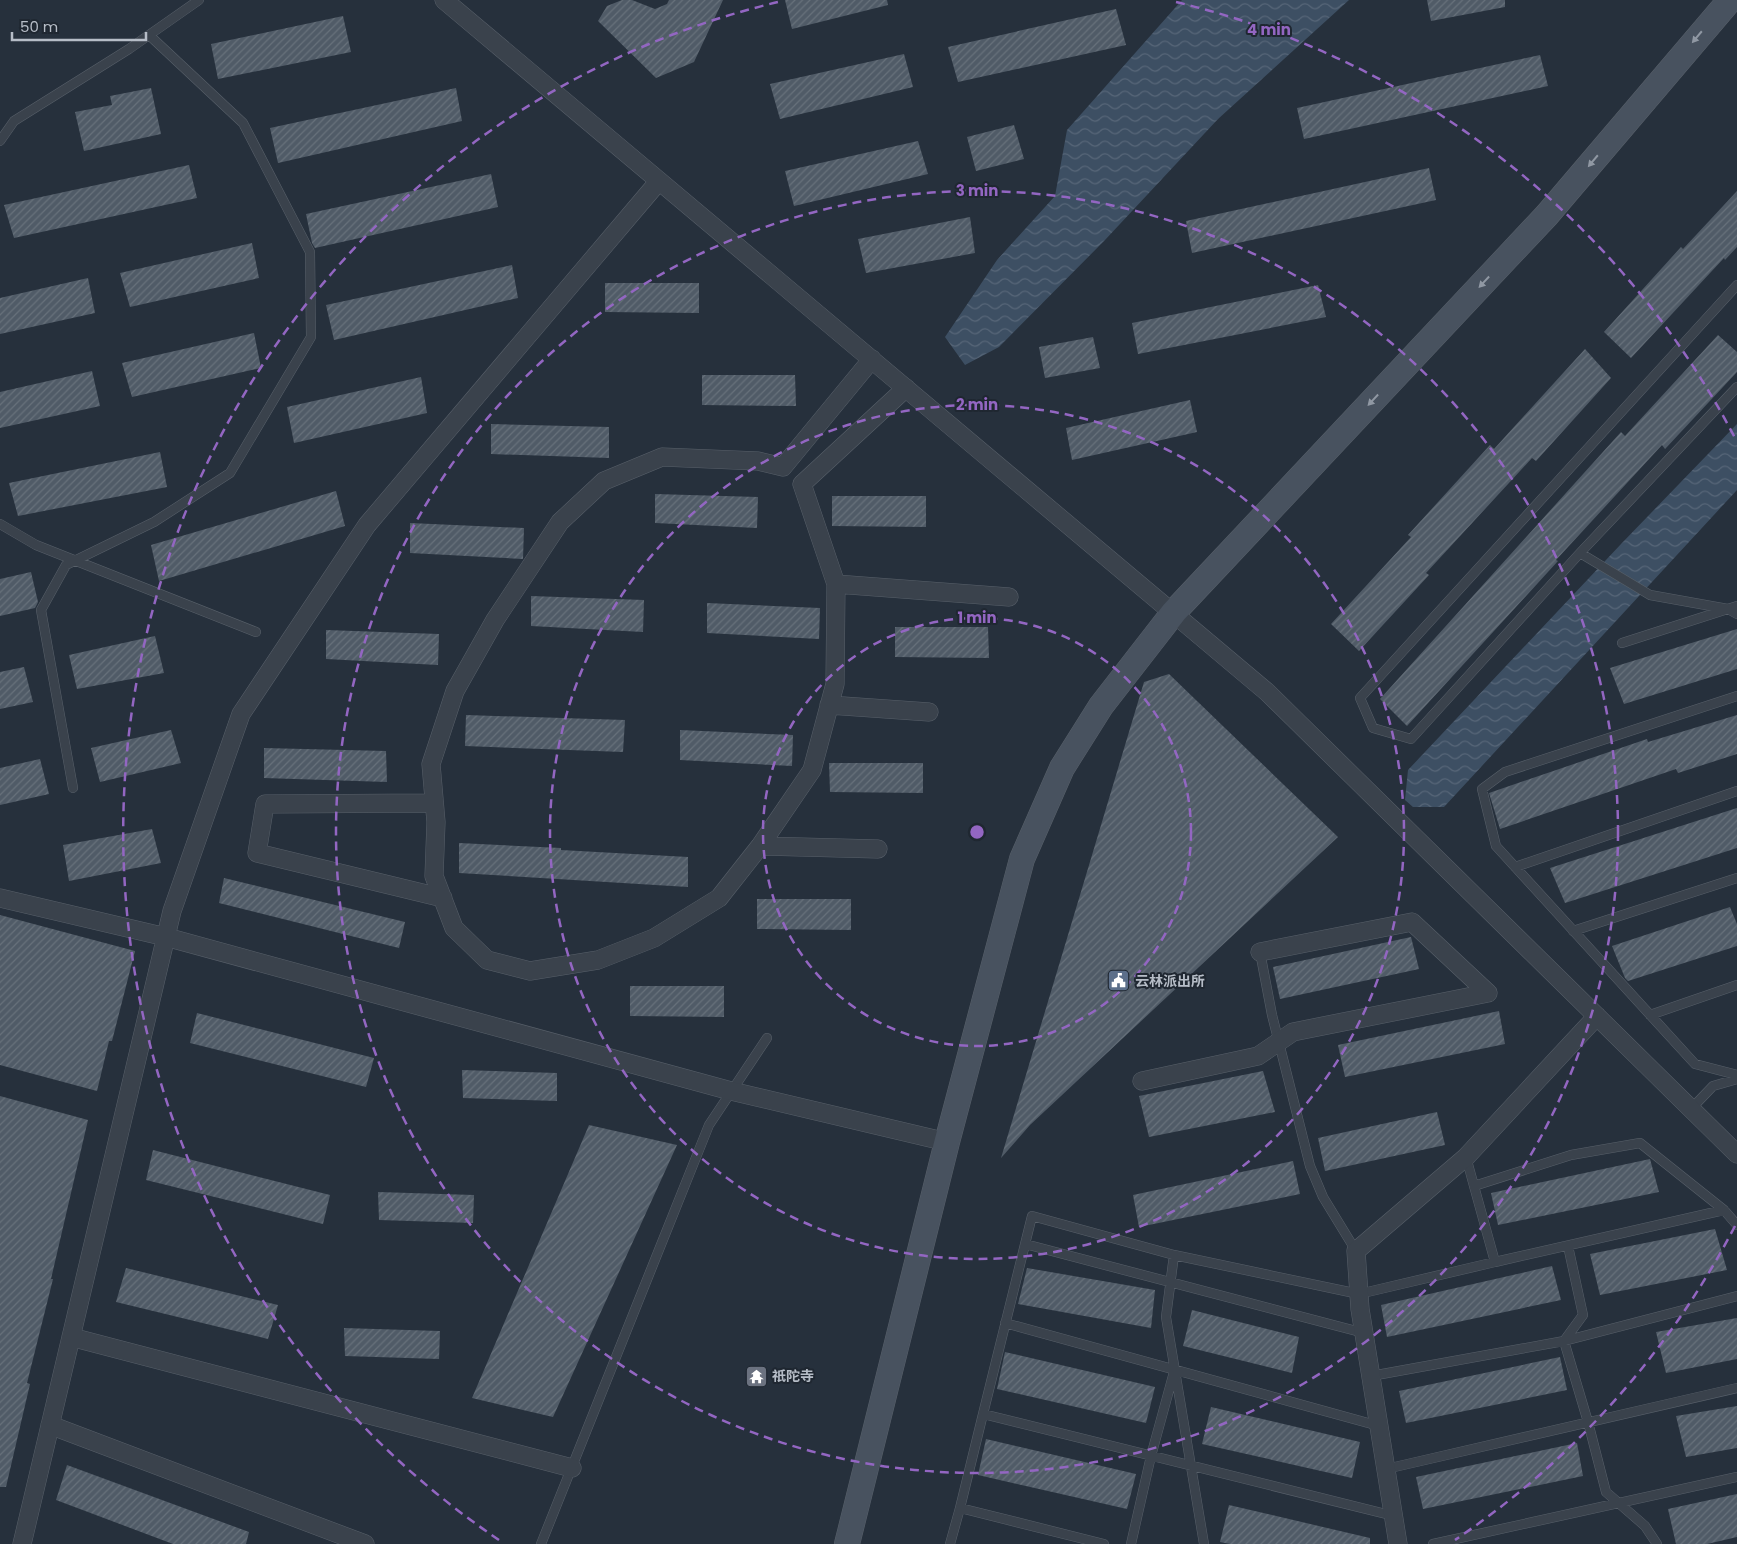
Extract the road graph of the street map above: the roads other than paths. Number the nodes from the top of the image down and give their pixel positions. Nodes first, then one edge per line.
1 (199, 0) edge
2 (444, 0) edge
3 (1730, 0) edge
4 (149, 35) junction
5 (0, 140) edge
6 (659, 181) junction
7 (1737, 285) edge
8 (872, 359) junction
9 (1737, 387) edge
10 (906, 388) junction
11 (0, 524) edge
12 (1580, 553) junction
13 (75, 561) junction
14 (836, 584) junction
15 (1010, 597) dead end
16 (1737, 606) edge
17 (1728, 609) junction
18 (1174, 612) junction
19 (1737, 614) edge
20 (256, 632) dead end
21 (1622, 643) dead end
22 (1737, 696) edge
23 (830, 706) junction
24 (929, 712) dead end
25 (73, 788) dead end
26 (1737, 791) edge
27 (434, 803) junction
28 (760, 846) junction
29 (878, 849) dead end
30 (1515, 867) junction
31 (1737, 878) edge
32 (0, 898) edge
33 (442, 898) junction
34 (1573, 931) junction
35 (166, 937) junction
36 (1260, 952) joint
37 (1737, 985) edge
38 (1650, 1015) junction
39 (1597, 1016) junction
40 (767, 1038) dead end
41 (1279, 1041) junction
42 (1737, 1077) edge
43 (1142, 1081) dead end
44 (731, 1092) junction
45 (1691, 1109) junction
46 (947, 1142) junction
47 (1737, 1154) edge
48 (1466, 1157) junction
49 (1474, 1186) junction
50 (1724, 1210) junction
51 (1737, 1224) edge
52 (1025, 1244) junction
53 (1568, 1246) junction
54 (1356, 1251) junction
55 (1174, 1255) junction
56 (1495, 1262) junction
57 (1170, 1282) junction
58 (1359, 1294) junction
59 (1737, 1296) edge
60 (1005, 1323) junction
61 (1364, 1333) junction
62 (71, 1337) junction
63 (1564, 1341) junction
64 (1174, 1369) junction
65 (1371, 1376) junction
66 (1737, 1388) edge
67 (983, 1414) junction
68 (1588, 1422) junction
69 (50, 1425) junction
70 (1379, 1426) junction
71 (1151, 1456) junction
72 (1191, 1466) junction
73 (572, 1468) junction
74 (1386, 1469) junction
75 (1737, 1477) edge
76 (1619, 1503) junction
77 (960, 1508) junction
78 (1394, 1516) junction
79 (22, 1544) edge
80 (365, 1544) edge
81 (541, 1544) edge
82 (846, 1544) edge
83 (950, 1544) edge
84 (1104, 1544) edge
85 (1131, 1544) edge
86 (1204, 1544) edge
87 (1398, 1544) edge
88 (1433, 1544) edge
89 (1657, 1544) edge

1 - 4 lane
2 - 6 street
3 -> 18 street
4 - 5 lane
4 - 13 lane
6 - 8 street
6 - 35 street
7 - 12 lane
8 - 10 street
8 - 27 street
9 - 12 lane
10 - 14 street
10 - 18 street
11 - 13 lane
12 - 17 lane
13 - 20 lane
13 - 25 lane
14 - 15 street
14 - 23 street
16 - 17 lane
17 - 19 lane
17 - 21 lane
18 - 39 street
18 - 46 street
22 - 30 lane
23 - 24 street
23 - 28 street
26 - 30 lane
27 - 33 street
27 - 33 street
28 - 29 street
28 - 33 street
30 - 34 lane
31 - 34 lane
32 - 35 street
34 - 38 lane
35 - 44 street
35 - 62 street
36 - 41 lane
36 - 41 street
37 - 38 lane
38 - 42 lane
39 - 45 street
39 - 48 street
40 - 44 lane
41 - 43 street
41 - 54 lane
42 - 45 lane
44 - 46 street
44 - 73 lane
45 - 47 street
46 - 82 street
48 - 49 lane
48 - 54 street
49 - 50 lane
49 - 56 lane
50 - 51 lane
50 - 53 lane
52 - 55 lane
52 - 57 lane
52 - 60 lane
53 - 56 lane
53 - 63 lane
54 - 58 street
55 - 57 lane
55 - 58 lane
56 - 58 lane
57 - 61 lane
57 - 64 lane
58 - 61 street
59 - 63 lane
60 - 64 lane
60 - 67 lane
61 - 65 street
62 - 69 street
62 - 73 street
63 - 65 lane
63 - 68 lane
64 - 70 lane
64 - 71 lane
64 - 72 lane
65 - 70 street
66 - 68 lane
67 - 71 lane
67 - 77 lane
68 - 74 lane
68 - 76 lane
69 - 79 street
69 - 80 street
70 - 74 street
71 - 72 lane
71 - 85 lane
72 - 78 lane
72 - 86 lane
73 - 81 lane
74 - 78 street
75 - 76 lane
76 - 88 lane
76 - 89 lane
77 - 83 lane
77 - 84 lane
78 - 87 street

